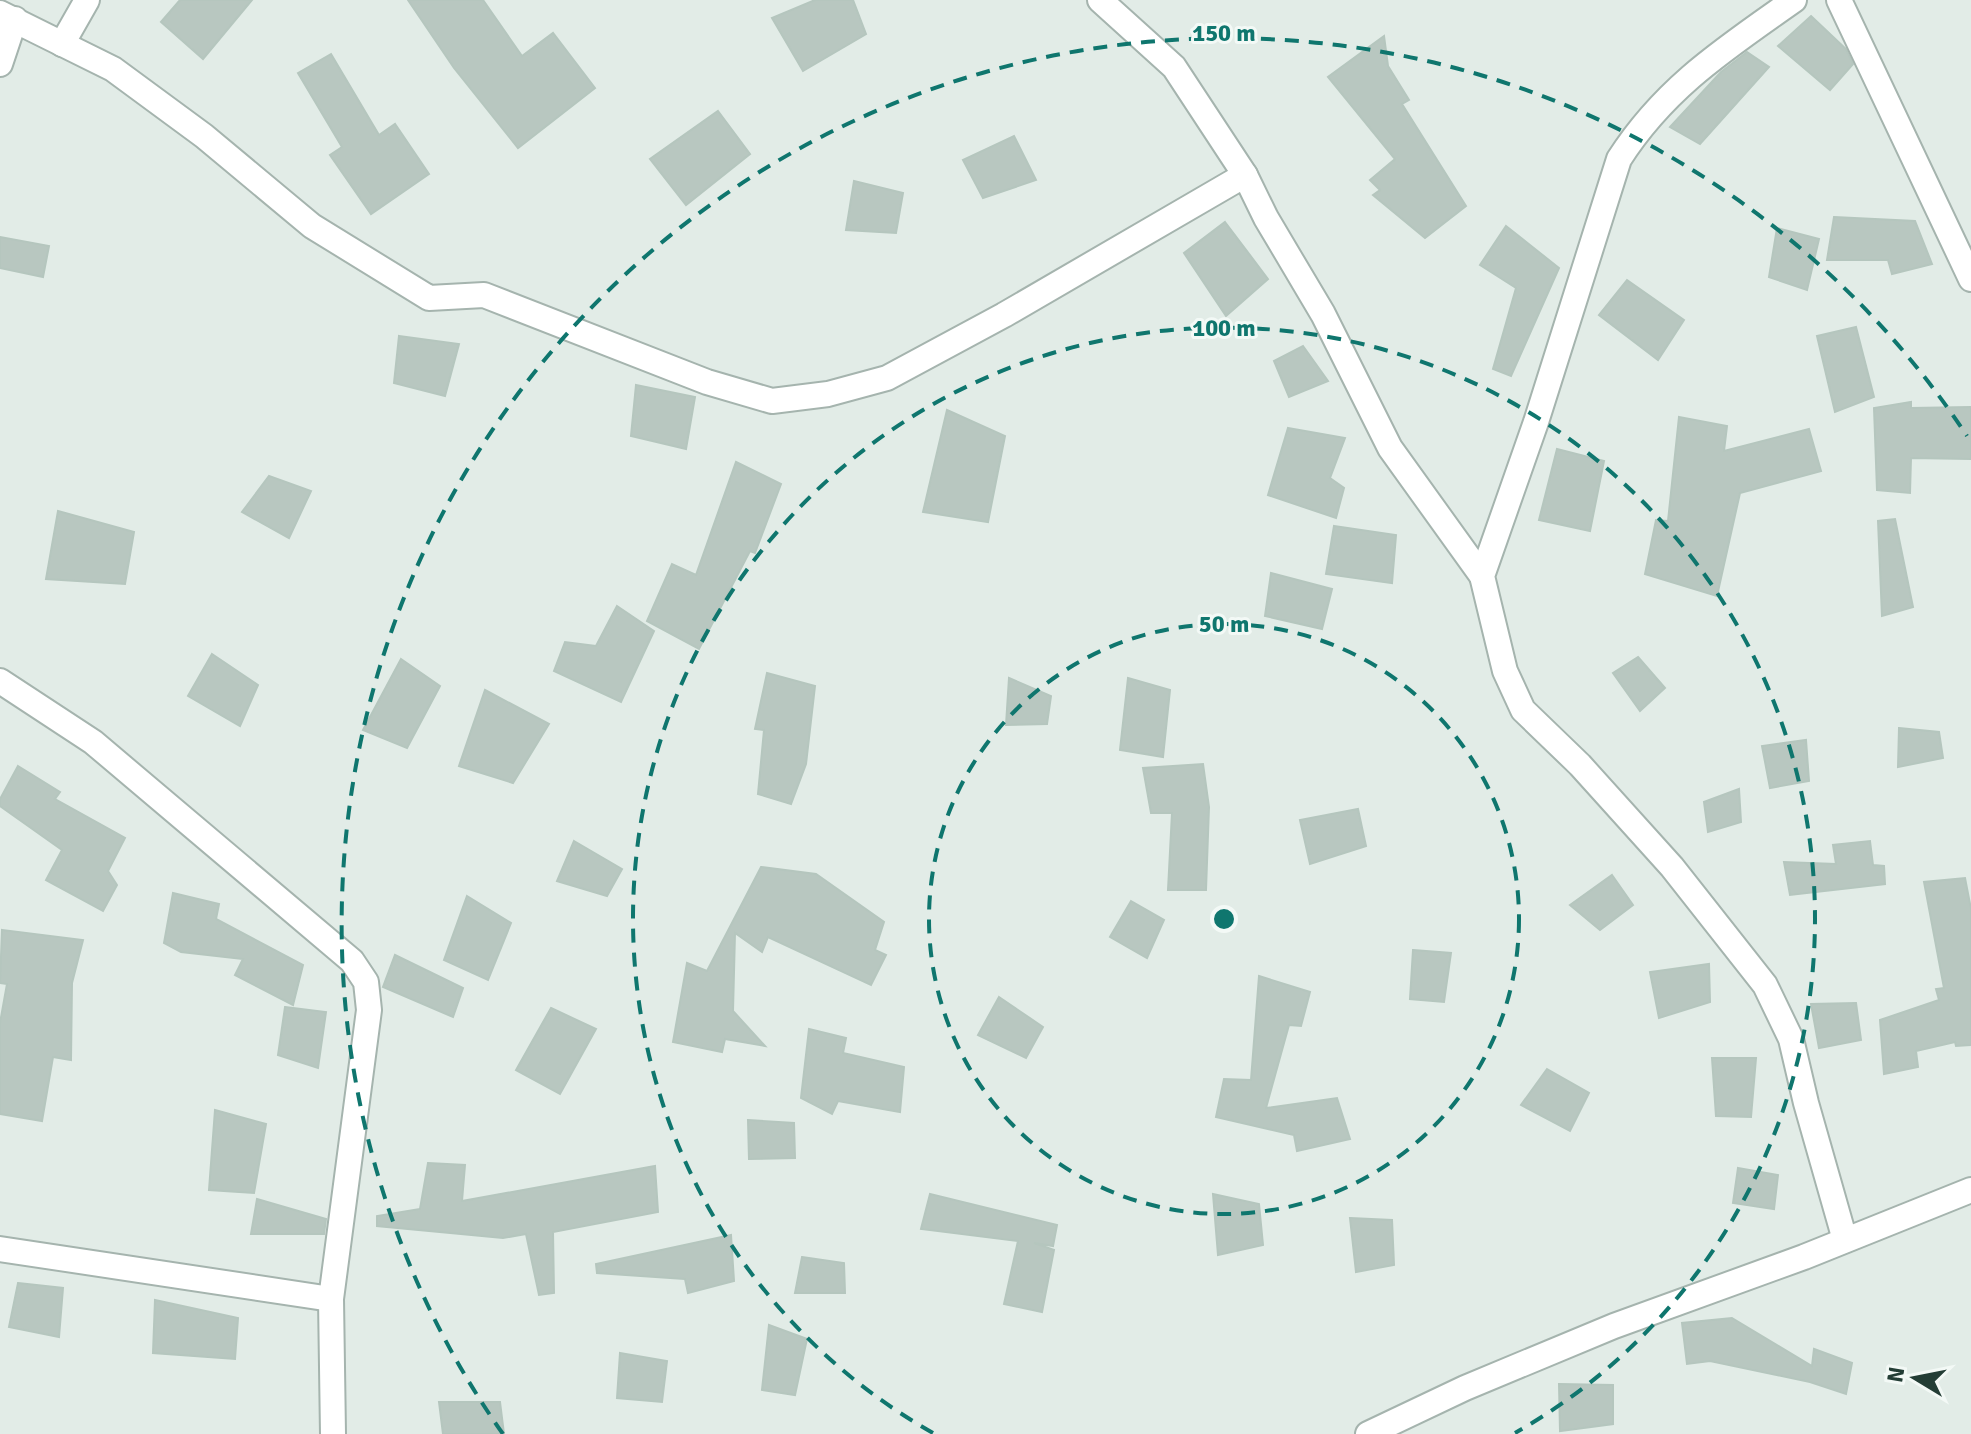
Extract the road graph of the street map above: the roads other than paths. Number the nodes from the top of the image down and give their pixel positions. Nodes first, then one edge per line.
1 (87, 0) edge
2 (1100, 0) edge
3 (1794, 0) edge
4 (1839, 0) edge
5 (8, 16) edge
6 (62, 44) junction
7 (0, 64) edge
8 (1245, 175) junction
9 (1971, 279) edge
10 (1482, 576) junction
11 (0, 681) edge
12 (1971, 1190) edge
13 (1845, 1240) junction
14 (0, 1249) edge
15 (331, 1299) junction
16 (333, 1434) edge
17 (1368, 1434) edge

1 - 6 street
2 - 8 street
3 - 10 street
4 - 9 street
5 - 6 street
5 - 7 street
6 - 8 street
8 - 10 street
10 - 13 street
11 - 15 street
12 - 13 street
13 - 17 street
14 - 15 street
15 - 16 street

